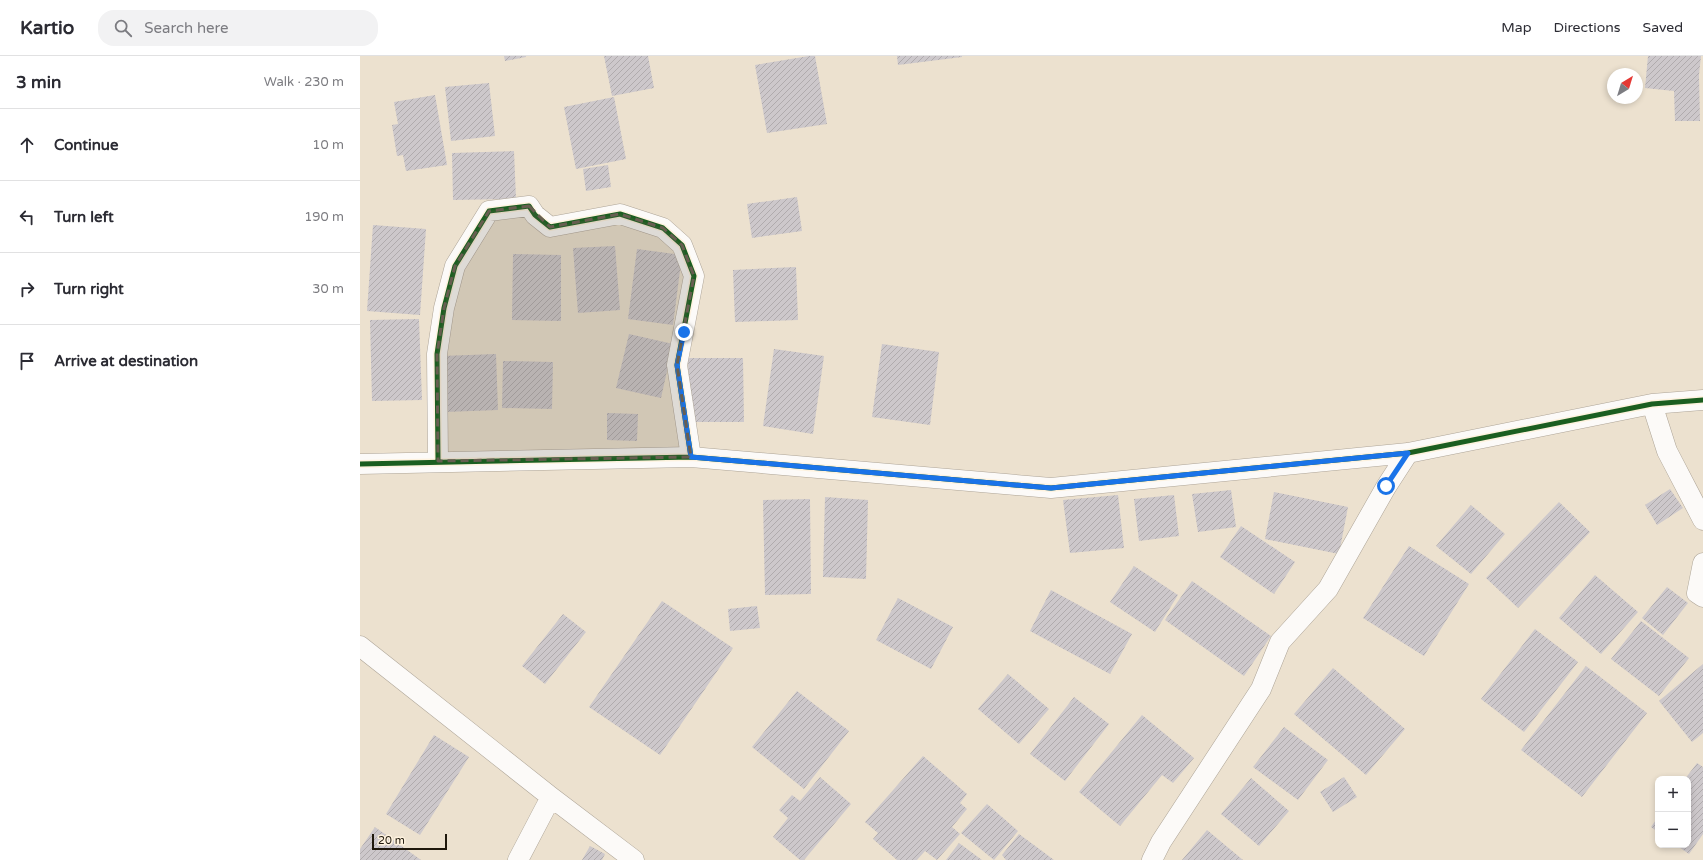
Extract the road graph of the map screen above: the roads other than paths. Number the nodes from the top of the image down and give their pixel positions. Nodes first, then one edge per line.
1 (1703, 400) edge
2 (1652, 404) junction
3 (1408, 453) junction
4 (691, 457) junction
5 (438, 461) junction
6 (360, 464) edge
7 (1703, 520) edge
8 (1703, 563) edge
9 (1703, 597) edge
10 (360, 646) edge
11 (551, 797) junction
12 (518, 860) edge
13 (634, 860) edge
14 (1152, 860) edge

1 - 2 street
2 - 3 street
2 - 7 street
3 - 4 street
3 - 14 street
4 - 5 street
4 - 5 street
5 - 6 street
8 - 9 street
10 - 11 street
11 - 12 street
11 - 13 street

